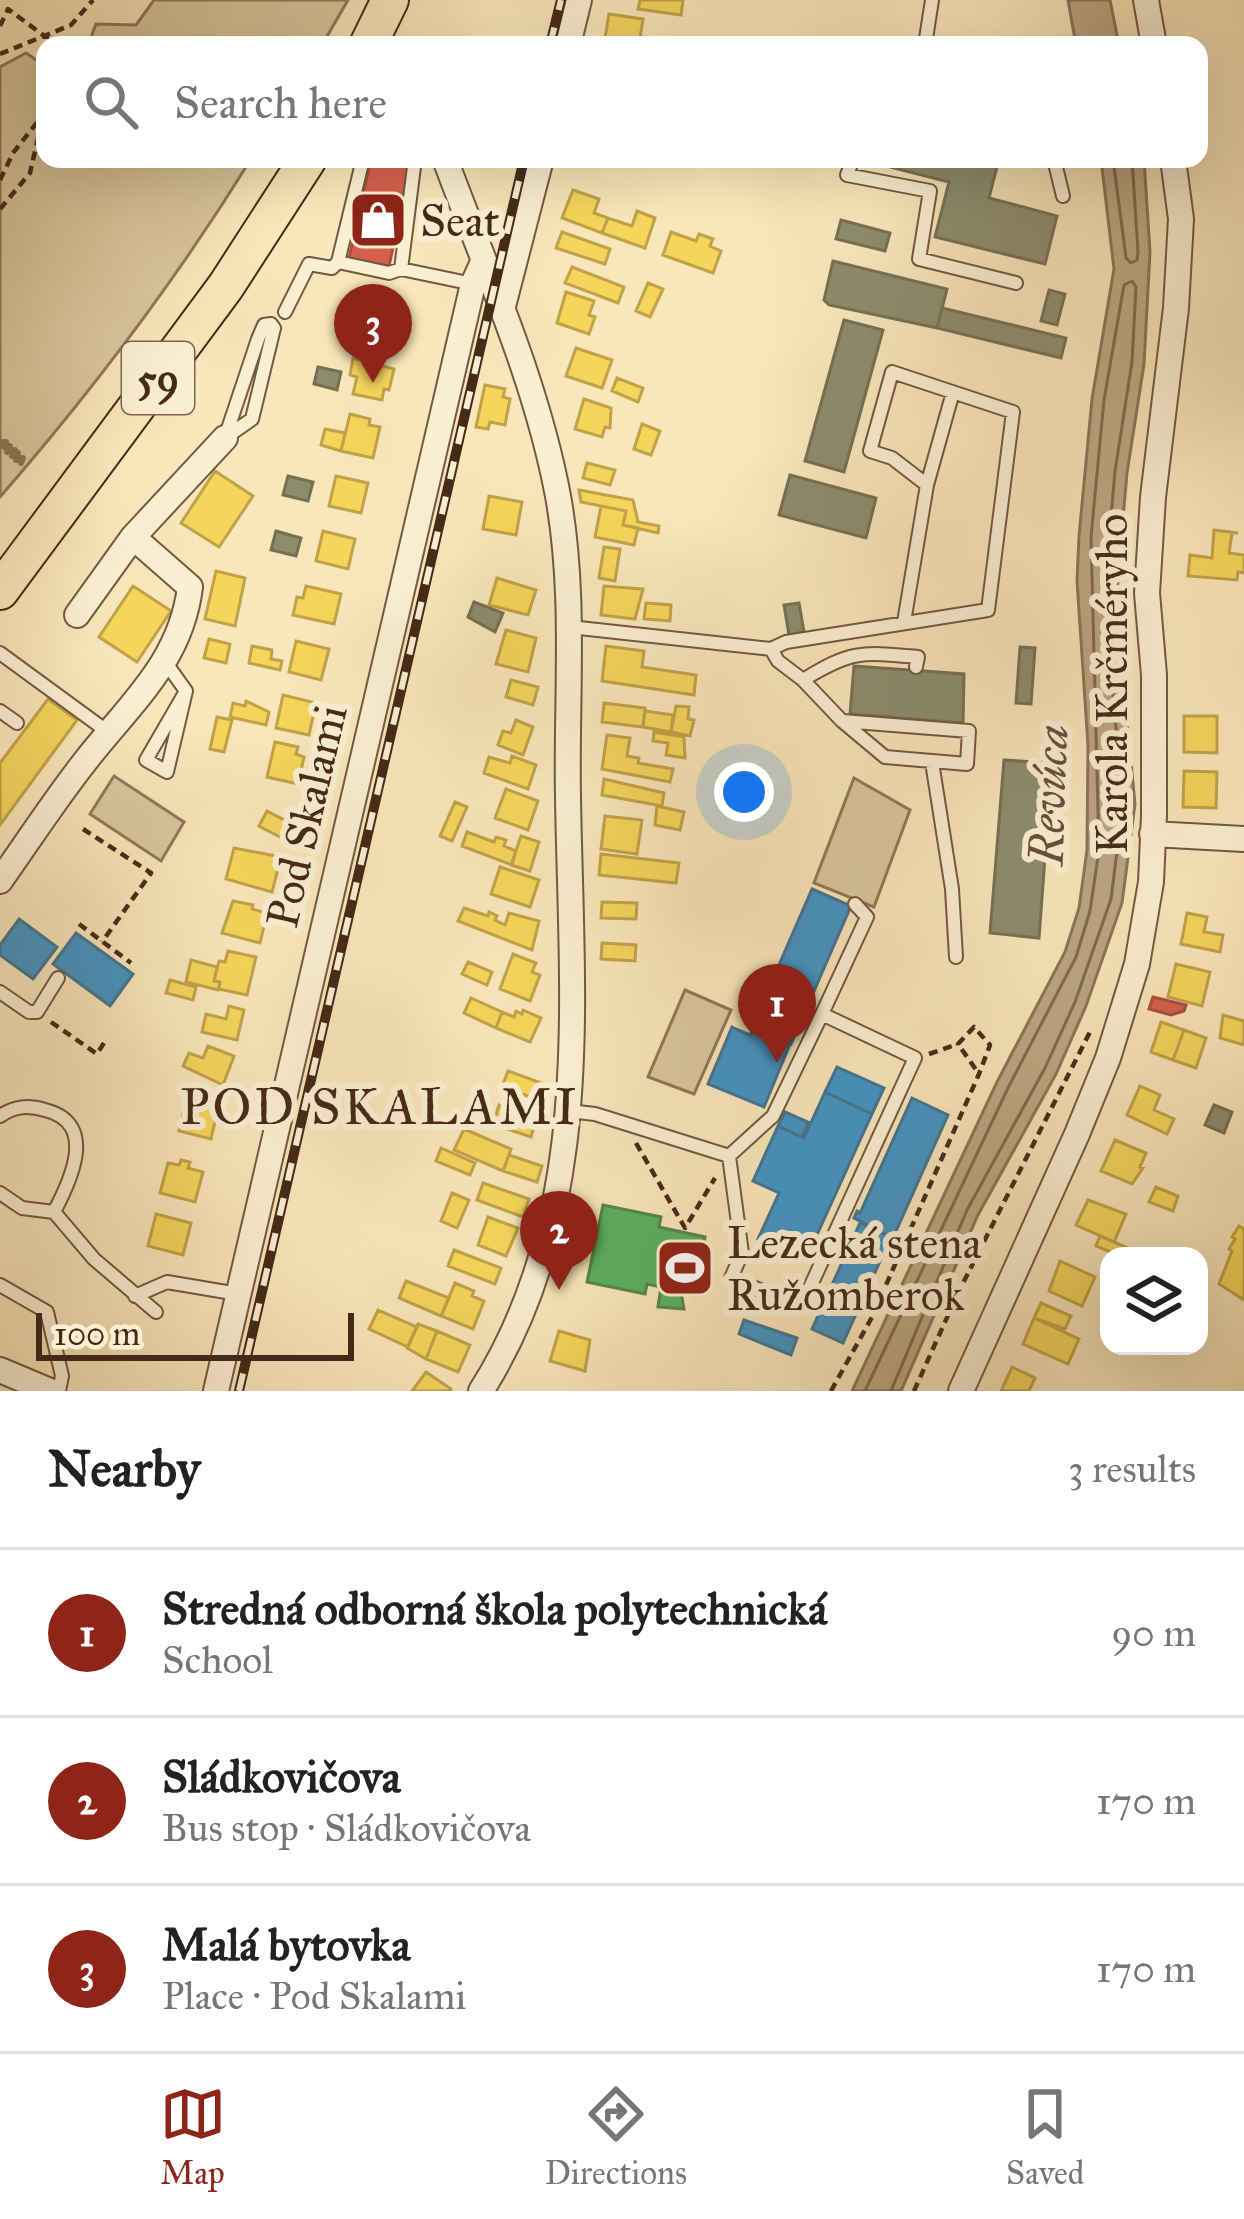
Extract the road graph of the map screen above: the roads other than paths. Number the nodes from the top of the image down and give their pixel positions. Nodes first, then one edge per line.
1 (390, 0) edge
2 (579, 0) edge
3 (932, 0) edge
4 (1146, 0) edge
5 (372, 36) edge
6 (570, 36) edge
7 (926, 36) edge
8 (1152, 36) edge
9 (302, 168) edge
10 (362, 168) edge
11 (415, 168) edge
12 (448, 168) edge
13 (539, 168) edge
14 (850, 168) edge
15 (1056, 168) edge
16 (1174, 168) edge
17 (1063, 196) dead end
18 (338, 262) junction
19 (401, 269) junction
20 (478, 273) junction
21 (1016, 283) dead end
22 (502, 310) junction
23 (285, 312) dead end
24 (953, 392) junction
25 (225, 438) junction
26 (927, 485) junction
27 (133, 537) junction
28 (0, 591) edge
29 (77, 615) dead end
30 (904, 622) junction
31 (570, 627) junction
32 (771, 650) junction
33 (0, 653) edge
34 (166, 662) junction
35 (916, 667) dead end
36 (803, 680) junction
37 (186, 691) junction
38 (0, 711) edge
39 (842, 721) junction
40 (16, 723) dead end
41 (109, 733) junction
42 (932, 761) junction
43 (1152, 834) junction
44 (1244, 838) edge
45 (0, 881) edge
46 (855, 904) dead end
47 (956, 957) dead end
48 (58, 978) dead end
49 (0, 992) edge
50 (822, 1014) junction
51 (569, 1111) junction
52 (0, 1116) edge
53 (729, 1156) junction
54 (0, 1193) edge
55 (54, 1212) junction
56 (0, 1285) edge
57 (238, 1294) junction
58 (135, 1296) junction
59 (156, 1312) dead end
60 (0, 1370) edge
61 (45, 1390) edge
62 (215, 1391) edge
63 (481, 1391) edge
64 (961, 1391) edge

1 - 5 main road
2 - 6 street
3 - 7 lane
4 - 8 street
9 - 28 main road, 59
10 - 18 lane
11 - 19 lane
12 - 20 street
13 - 22 street
14 - 21 lane
15 - 17 lane
16 - 43 street, Karola Krčméryho
18 - 19 lane
18 - 23 lane
19 - 20 lane
20 - 22 street
20 - 57 street, Pod Skalami
22 - 31 street
24 - 26 lane
24 - 26 lane
24 - 30 lane
25 - 25 lane
25 - 27 street
26 - 30 lane
27 - 29 street
27 - 34 street
30 - 32 lane
31 - 32 lane
31 - 51 street
32 - 36 lane
33 - 41 lane
34 - 37 lane
34 - 41 street
35 - 36 lane
36 - 39 lane
37 - 37 lane
38 - 40 lane
39 - 42 lane
39 - 42 lane
41 - 45 street
42 - 47 lane
43 - 44 street
43 - 64 street, Karola Krčméryho
46 - 50 lane
48 - 49 lane
50 - 53 lane
50 - 53 lane
51 - 53 lane
51 - 63 street
52 - 55 lane
54 - 55 lane
55 - 58 lane
56 - 61 lane
57 - 58 lane
57 - 62 street, Pod Skalami
58 - 59 lane
60 - 61 street

